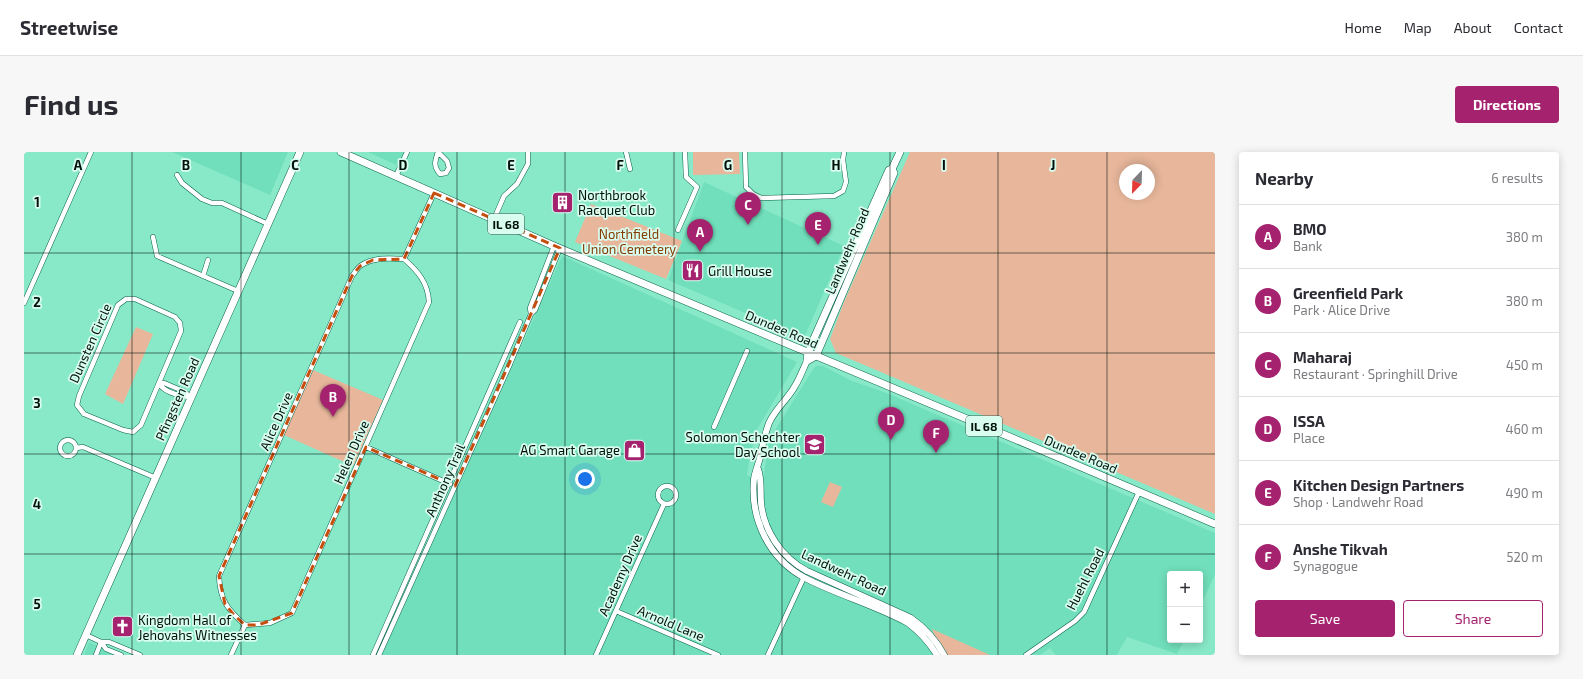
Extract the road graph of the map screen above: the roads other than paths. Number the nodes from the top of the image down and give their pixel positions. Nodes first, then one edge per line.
1 (91, 152) edge
2 (300, 152) edge
3 (342, 152) edge
4 (407, 152) edge
5 (528, 152) edge
6 (626, 152) edge
7 (685, 152) edge
8 (745, 152) edge
9 (844, 152) edge
10 (900, 152) edge
11 (630, 169) dead end
12 (892, 169) junction
13 (177, 175) dead end
14 (396, 176) junction
15 (434, 193) junction
16 (494, 219) junction
17 (268, 224) junction
18 (678, 230) dead end
19 (153, 237) dead end
20 (557, 247) junction
21 (404, 259) junction
22 (208, 260) dead end
23 (203, 276) junction
24 (238, 291) junction
25 (24, 303) edge
26 (520, 322) dead end
27 (747, 350) dead end
28 (808, 352) junction
29 (816, 356) junction
30 (503, 360) junction
31 (807, 361) junction
32 (510, 364) junction
33 (159, 384) junction
34 (191, 397) junction
35 (714, 427) dead end
36 (366, 447) junction
37 (76, 448) dead end
38 (758, 469) junction
39 (156, 478) junction
40 (449, 483) junction
41 (455, 486) junction
42 (1139, 492) junction
43 (664, 504) junction
44 (1215, 524) edge
45 (804, 577) junction
46 (616, 611) junction
47 (245, 624) junction
48 (86, 635) junction
49 (101, 642) junction
50 (77, 655) edge
51 (96, 655) edge
52 (121, 655) edge
53 (140, 655) edge
54 (231, 655) edge
55 (373, 655) edge
56 (379, 655) edge
57 (596, 655) edge
58 (718, 655) edge
59 (768, 655) edge
60 (937, 655) edge
61 (944, 655) edge
62 (1026, 655) edge

1 - 25 street
2 - 17 main road, Pfingsten Road
3 - 14 main road, Dundee Road / IL 68
4 - 14 street
5 - 16 street
6 - 11 street
7 - 18 street
8 - 9 street
10 - 12 main road, Landwehr Road
12 - 28 main road, Landwehr Road
12 - 29 main road, Landwehr Road
13 - 17 street
14 - 15 main road, Dundee Road / IL 68
15 - 16 main road, Dundee Road / IL 68
15 - 21 street
16 - 20 main road, Dundee Road / IL 68
17 - 24 main road, Pfingsten Road
19 - 23 street
20 - 28 main road, Dundee Road / IL 68
20 - 32 street, Anthony Trail
21 - 36 street, Helen Drive
21 - 47 street, Alice Drive
22 - 23 street
23 - 24 street
24 - 34 main road, Pfingsten Road
26 - 30 street, Anthony Trail
27 - 35 street
28 - 29 main road, Dundee Road / IL 68
28 - 31 main road, Landwehr Road
29 - 31 main road
29 - 42 main road, Dundee Road / IL 68
30 - 32 street
30 - 40 street, Anthony Trail
31 - 38 street, Landwehr Road
32 - 41 street, Anthony Trail
33 - 33 street, Dunsten Circle
33 - 34 street
34 - 39 main road, Pfingsten Road
36 - 40 street
36 - 47 street, Helen Drive
37 - 39 street
38 - 45 street, Landwehr Road
38 - 61 street, Landwehr Road
39 - 48 main road, Pfingsten Road
40 - 41 street
40 - 55 street, Anthony Trail
41 - 56 street, Anthony Trail
42 - 44 main road, Dundee Road / IL 68
42 - 62 street, Huehl Road
43 - 43 street, Academy Drive
43 - 46 street, Academy Drive
45 - 59 street
45 - 60 street, Landwehr Road
46 - 57 street, Academy Drive
46 - 58 street, Arnold Lane
47 - 54 street
48 - 49 street
48 - 50 main road, Pfingsten Road
49 - 51 street
49 - 52 street
49 - 53 street

